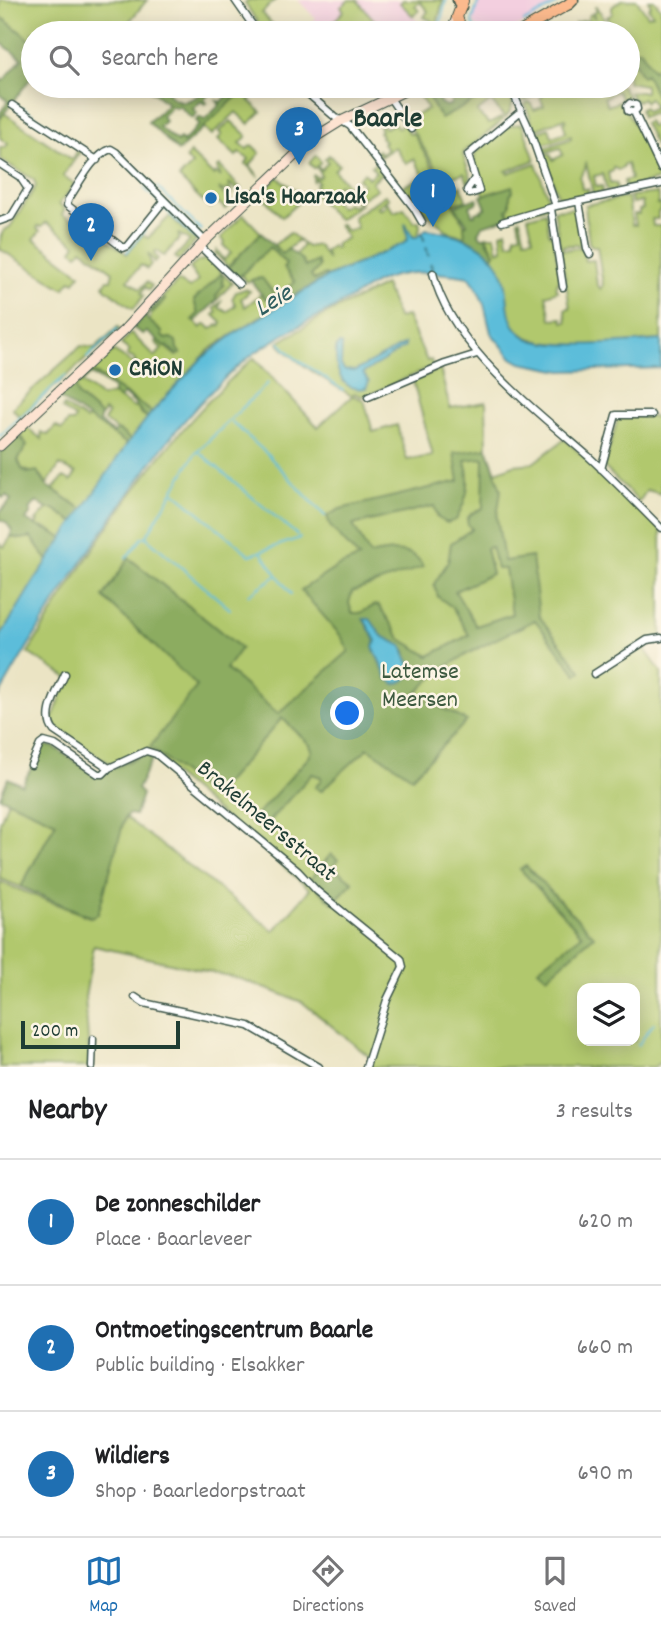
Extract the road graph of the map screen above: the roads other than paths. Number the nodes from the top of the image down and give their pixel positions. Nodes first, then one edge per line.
1 (235, 0) edge
2 (573, 1) edge
3 (250, 21) edge
4 (539, 21) edge
5 (313, 98) edge
6 (390, 98) joint
7 (516, 98) edge
8 (12, 105) dead end
9 (522, 111) junction
10 (634, 113) dead end
11 (341, 121) junction
12 (411, 129) dead end
13 (97, 160) junction
14 (0, 164) edge
15 (661, 169) edge
16 (475, 178) dead end
17 (661, 184) edge
18 (164, 201) junction
19 (579, 202) junction
20 (554, 207) junction
21 (0, 221) edge
22 (422, 222) dead end
23 (502, 222) dead end
24 (202, 243) junction
25 (590, 254) dead end
26 (433, 273) dead end
27 (239, 284) dead end
28 (563, 287) dead end
29 (477, 354) junction
30 (368, 397) dead end
31 (652, 415) dead end
32 (0, 446) edge
33 (601, 469) junction
34 (661, 528) edge
35 (661, 638) edge
36 (65, 674) dead end
37 (594, 674) dead end
38 (31, 765) dead end
39 (108, 768) junction
40 (135, 997) dead end
41 (93, 1039) dead end
42 (92, 1067) edge
43 (319, 1067) edge
44 (366, 1067) edge

1 - 3 street
2 - 4 main road
5 - 11 street
6 - 11 main road
6 - 12 street
7 - 9 street
8 - 13 street
9 - 16 street
9 - 20 street
10 - 15 street
11 - 22 street
11 - 24 main road
13 - 18 street
13 - 18 street
14 - 21 street
17 - 19 street
18 - 24 street
19 - 20 street
19 - 25 street
20 - 23 street
20 - 28 street
24 - 27 street
24 - 32 main road
26 - 29 street
29 - 30 street
29 - 33 street
31 - 33 street
33 - 34 street
35 - 37 street
36 - 39 street
38 - 39 street
39 - 44 street, Brakelmeersstraat
40 - 43 street
41 - 42 street

